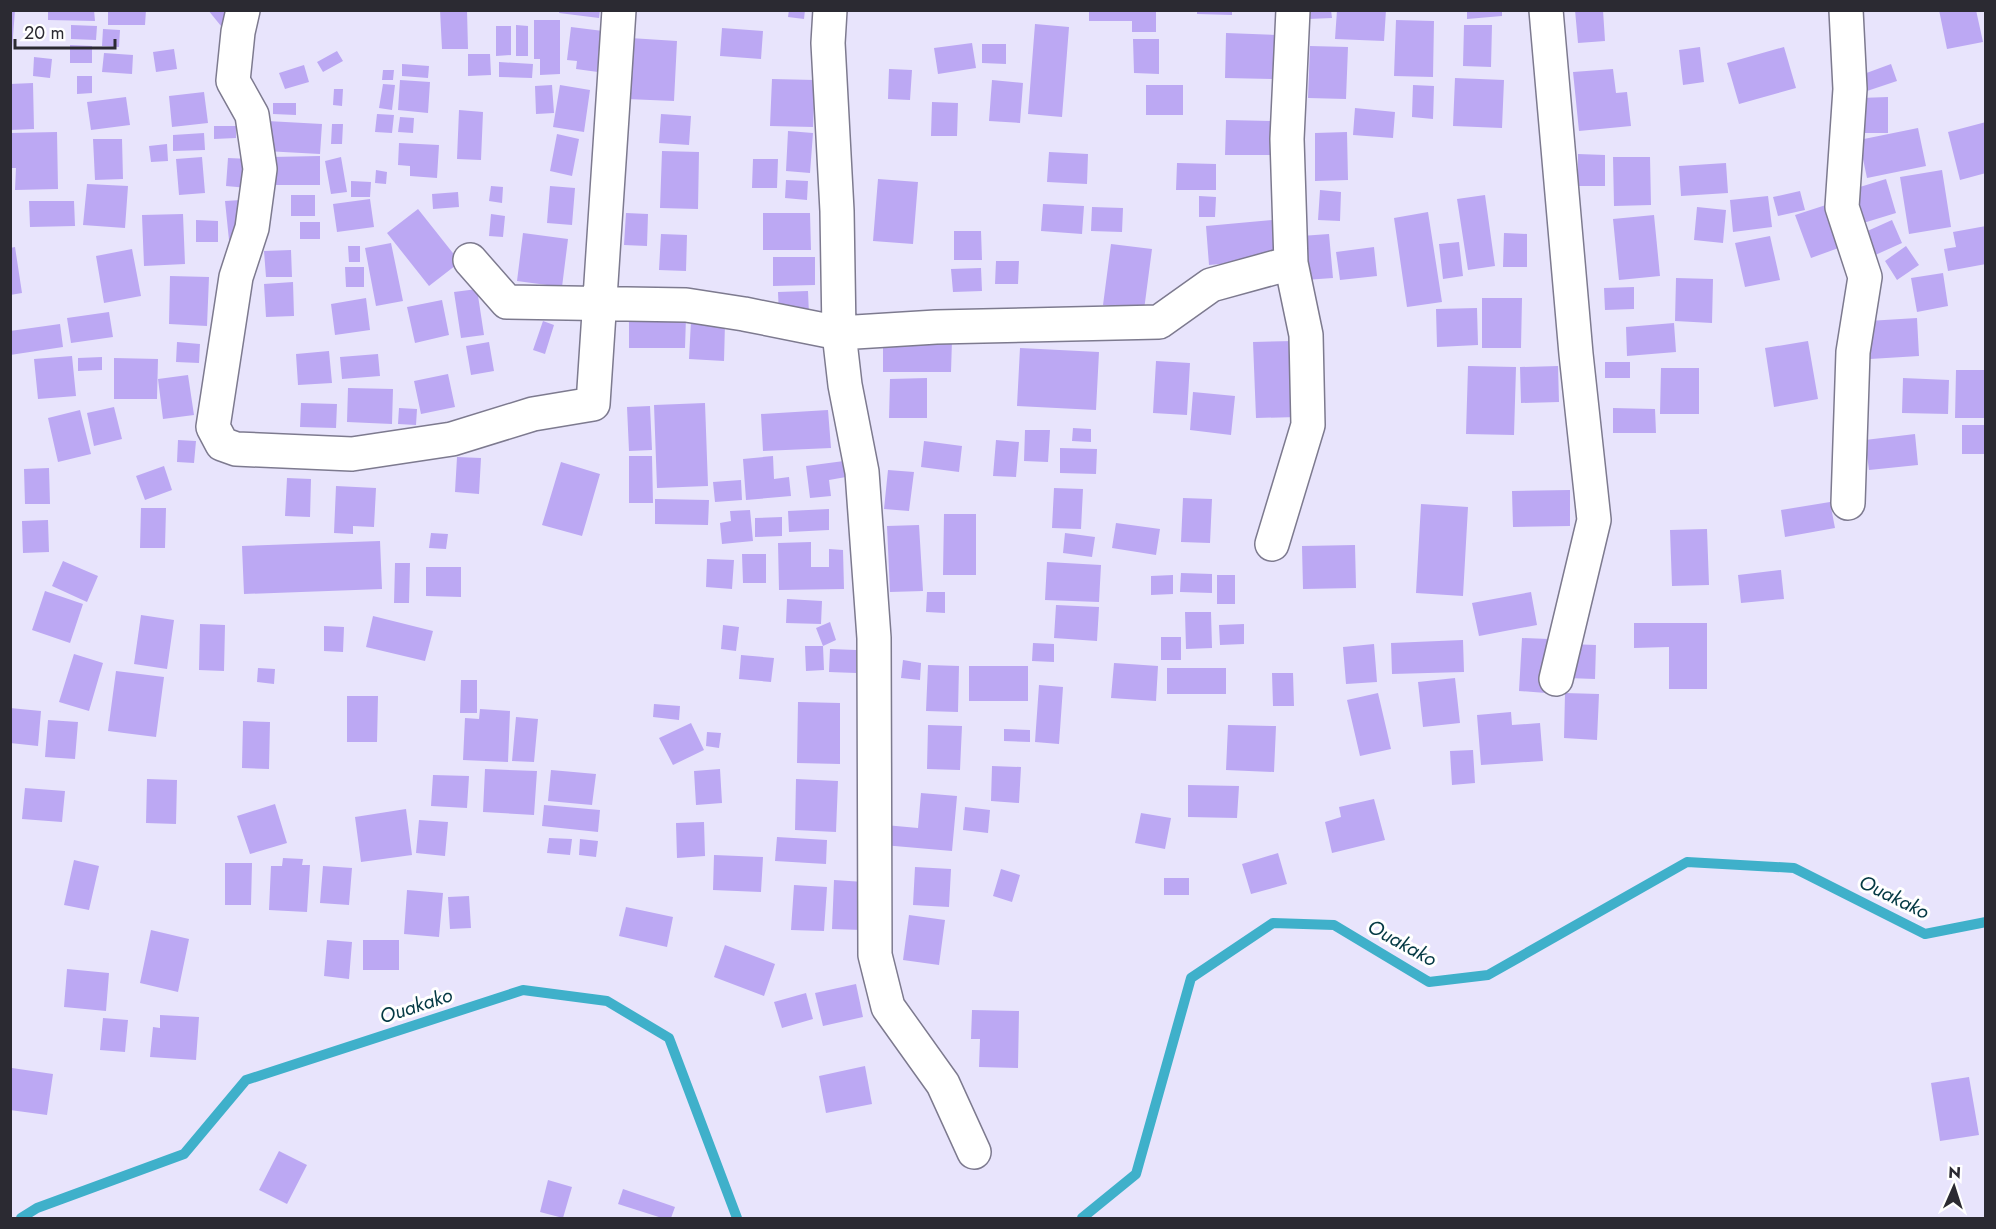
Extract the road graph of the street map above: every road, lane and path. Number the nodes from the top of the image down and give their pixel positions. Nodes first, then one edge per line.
1 (243, 10) edge
2 (619, 10) edge
3 (830, 10) edge
4 (1293, 10) edge
5 (1546, 10) edge
6 (1846, 10) edge
7 (470, 260) dead end
8 (1291, 263) junction
9 (601, 304) junction
10 (839, 333) junction
11 (1848, 503) dead end
12 (1272, 544) dead end
13 (1556, 679) dead end
14 (974, 1152) dead end

1 - 9 street
2 - 9 street
3 - 10 street
4 - 8 street
5 - 13 street
6 - 11 street
7 - 9 street
8 - 10 street
8 - 12 street
9 - 10 street
10 - 14 street

